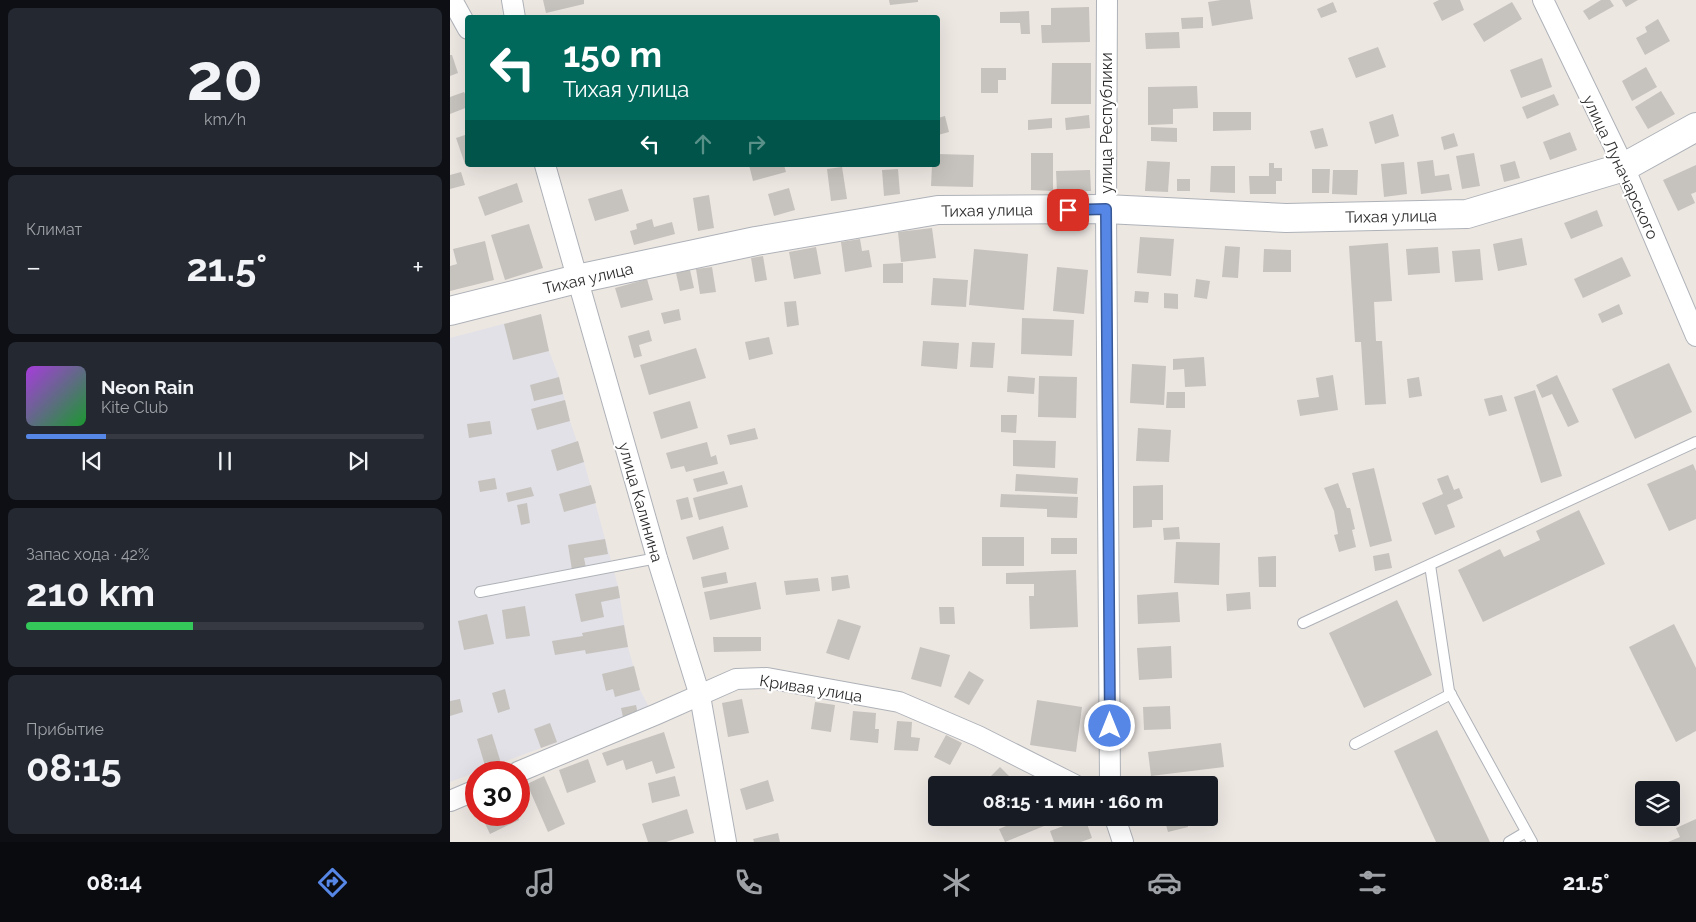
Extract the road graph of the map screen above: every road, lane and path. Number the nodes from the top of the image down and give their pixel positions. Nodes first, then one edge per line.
1 (452, 0) edge
2 (512, 0) edge
3 (1107, 0) edge
4 (1543, 0) edge
5 (514, 15) edge
6 (465, 24) edge
7 (1696, 127) edge
8 (1624, 167) junction
9 (545, 169) edge
10 (1106, 209) junction
11 (577, 279) junction
12 (450, 311) edge
13 (1696, 336) edge
14 (1696, 442) edge
15 (657, 558) junction
16 (1430, 565) junction
17 (480, 592) dead end
18 (1303, 623) dead end
19 (1451, 694) junction
20 (700, 696) junction
21 (1355, 744) dead end
22 (530, 767) edge
23 (1057, 776) edge
24 (1110, 776) edge
25 (465, 795) edge
26 (450, 801) edge
27 (1118, 826) edge
28 (1526, 832) junction
29 (726, 842) edge
30 (1123, 842) edge
31 (1509, 842) edge
32 (1532, 842) edge

1 - 6 street
2 - 5 street
3 - 10 street, улица Республики
4 - 8 street, улица Луначарского
7 - 8 main road, Тихая улица
8 - 10 main road, Тихая улица
8 - 13 street, улица Луначарского
9 - 11 street, улица Калинина
10 - 11 main road, Тихая улица
10 - 24 street, улица Республики
11 - 12 main road, Тихая улица
11 - 15 street, улица Калинина
14 - 16 lane
15 - 17 lane
15 - 20 street, улица Калинина
16 - 18 lane
16 - 19 lane
19 - 21 lane
19 - 28 lane
20 - 22 street, Кривая улица
20 - 23 street, Кривая улица
20 - 29 street, улица Калинина
25 - 26 street
27 - 30 street
28 - 31 lane
28 - 32 lane

